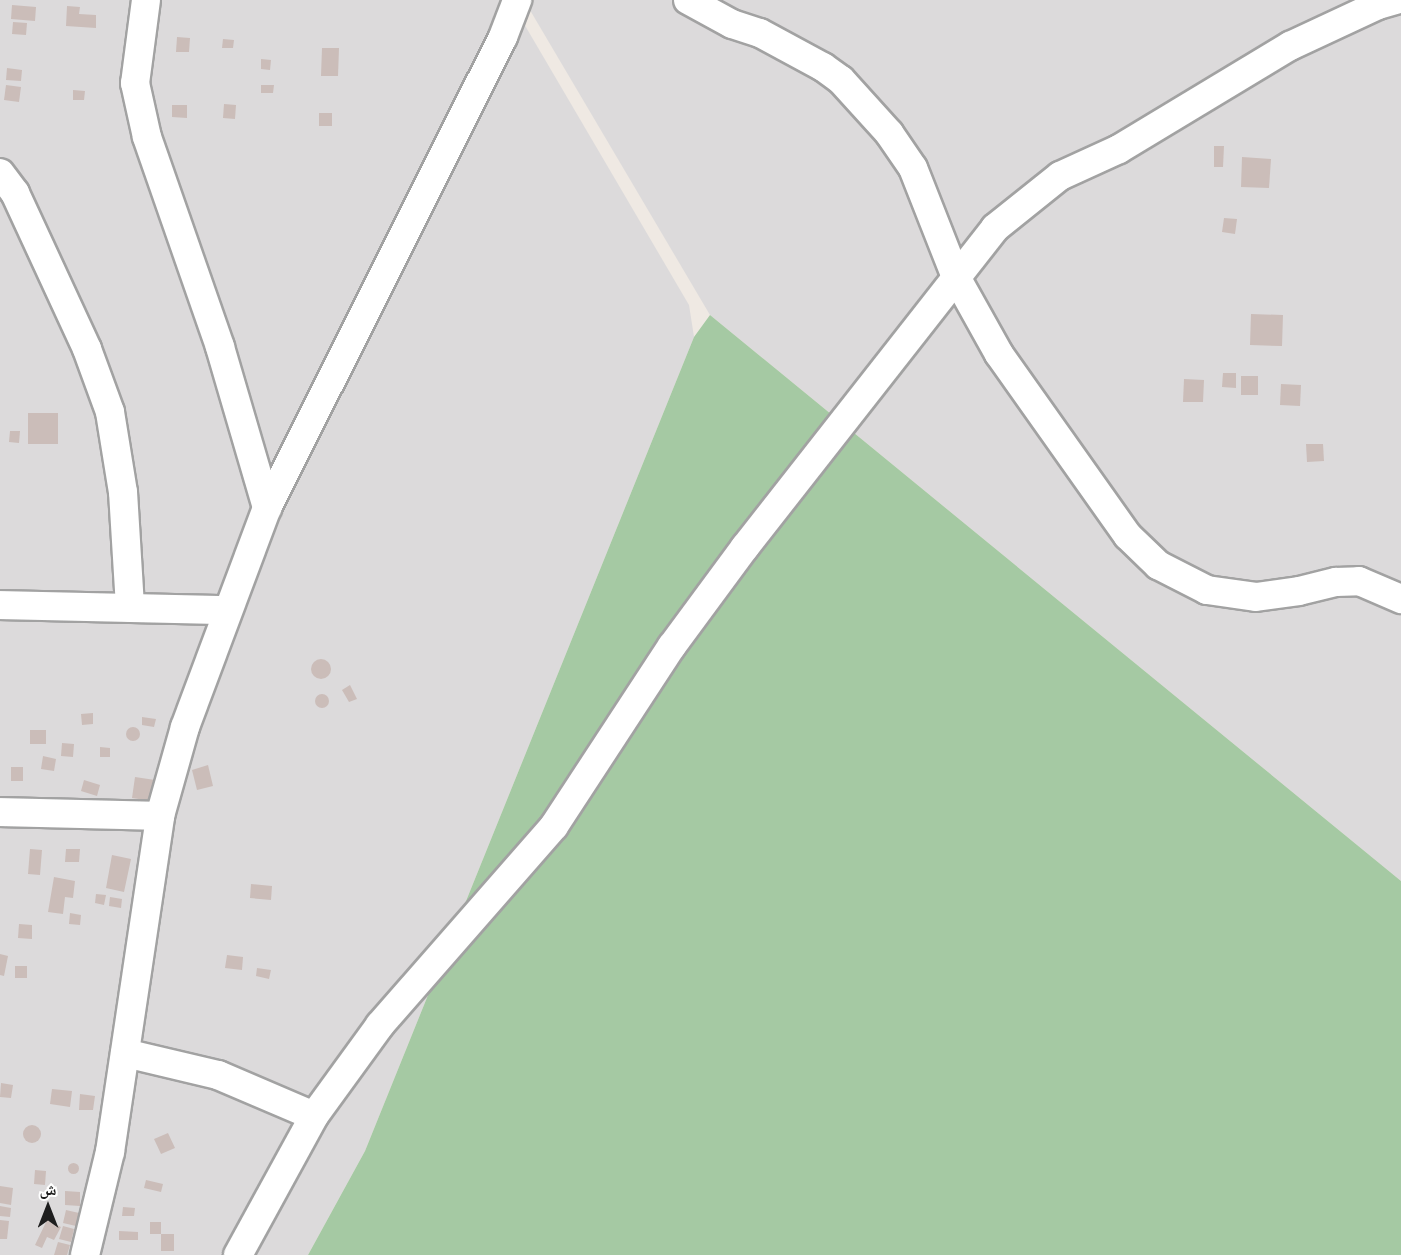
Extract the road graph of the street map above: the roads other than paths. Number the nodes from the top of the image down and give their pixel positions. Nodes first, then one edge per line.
1 (146, 0) edge
2 (518, 0) edge
3 (688, 0) edge
4 (1396, 0) edge
5 (0, 173) edge
6 (956, 277) junction
7 (267, 508) junction
8 (1401, 599) edge
9 (0, 605) edge
10 (130, 608) junction
11 (227, 610) junction
12 (0, 812) edge
13 (160, 816) junction
14 (125, 1053) junction
15 (314, 1116) junction
16 (85, 1255) edge
17 (238, 1255) edge

1 - 7 street
2 - 7 street
3 - 6 street
4 - 6 street
5 - 10 street
6 - 8 street
6 - 15 street
7 - 11 street
9 - 10 street
10 - 11 street
11 - 13 street
12 - 13 street
13 - 14 street
14 - 15 street
14 - 16 street
15 - 17 street

